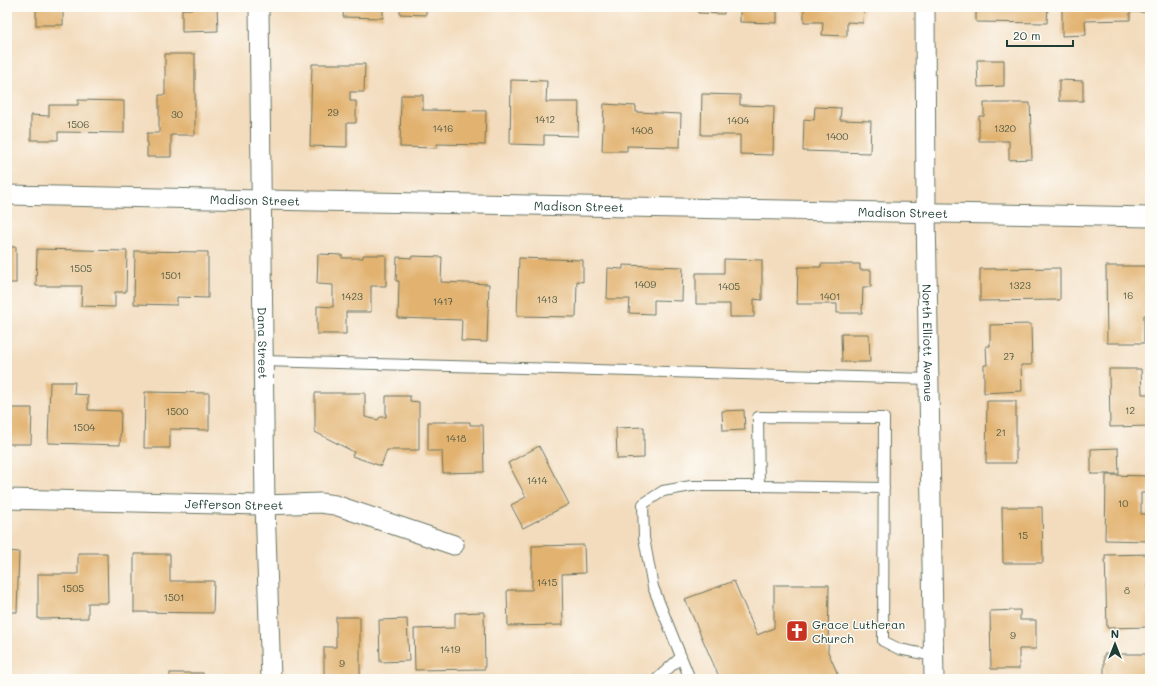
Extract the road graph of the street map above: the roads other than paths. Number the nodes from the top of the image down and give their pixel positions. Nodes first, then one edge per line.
1 (259, 7) edge
2 (925, 7) edge
3 (7, 195) edge
4 (261, 200) junction
5 (926, 213) junction
6 (1150, 217) edge
7 (263, 360) junction
8 (929, 379) junction
9 (759, 486) junction
10 (884, 488) junction
11 (7, 499) edge
12 (265, 505) junction
13 (454, 545) dead end
14 (934, 656) junction
15 (681, 658) junction
16 (271, 679) edge
17 (657, 679) edge
18 (690, 679) edge
19 (934, 679) edge

1 - 4 street, Dana Street
2 - 5 street, North Elliott Avenue
3 - 4 street, Madison Street
4 - 5 street, Madison Street
4 - 7 street, Dana Street
5 - 6 street, Madison Street
5 - 8 street, North Elliott Avenue
7 - 8 lane
7 - 12 street, Dana Street
8 - 14 street, North Elliott Avenue
9 - 10 lane
9 - 10 lane
9 - 15 lane
10 - 14 lane
11 - 12 street, Jefferson Street
12 - 13 street, Jefferson Street
12 - 16 street, Dana Street
14 - 19 street, North Elliott Avenue
15 - 17 lane
15 - 18 lane

